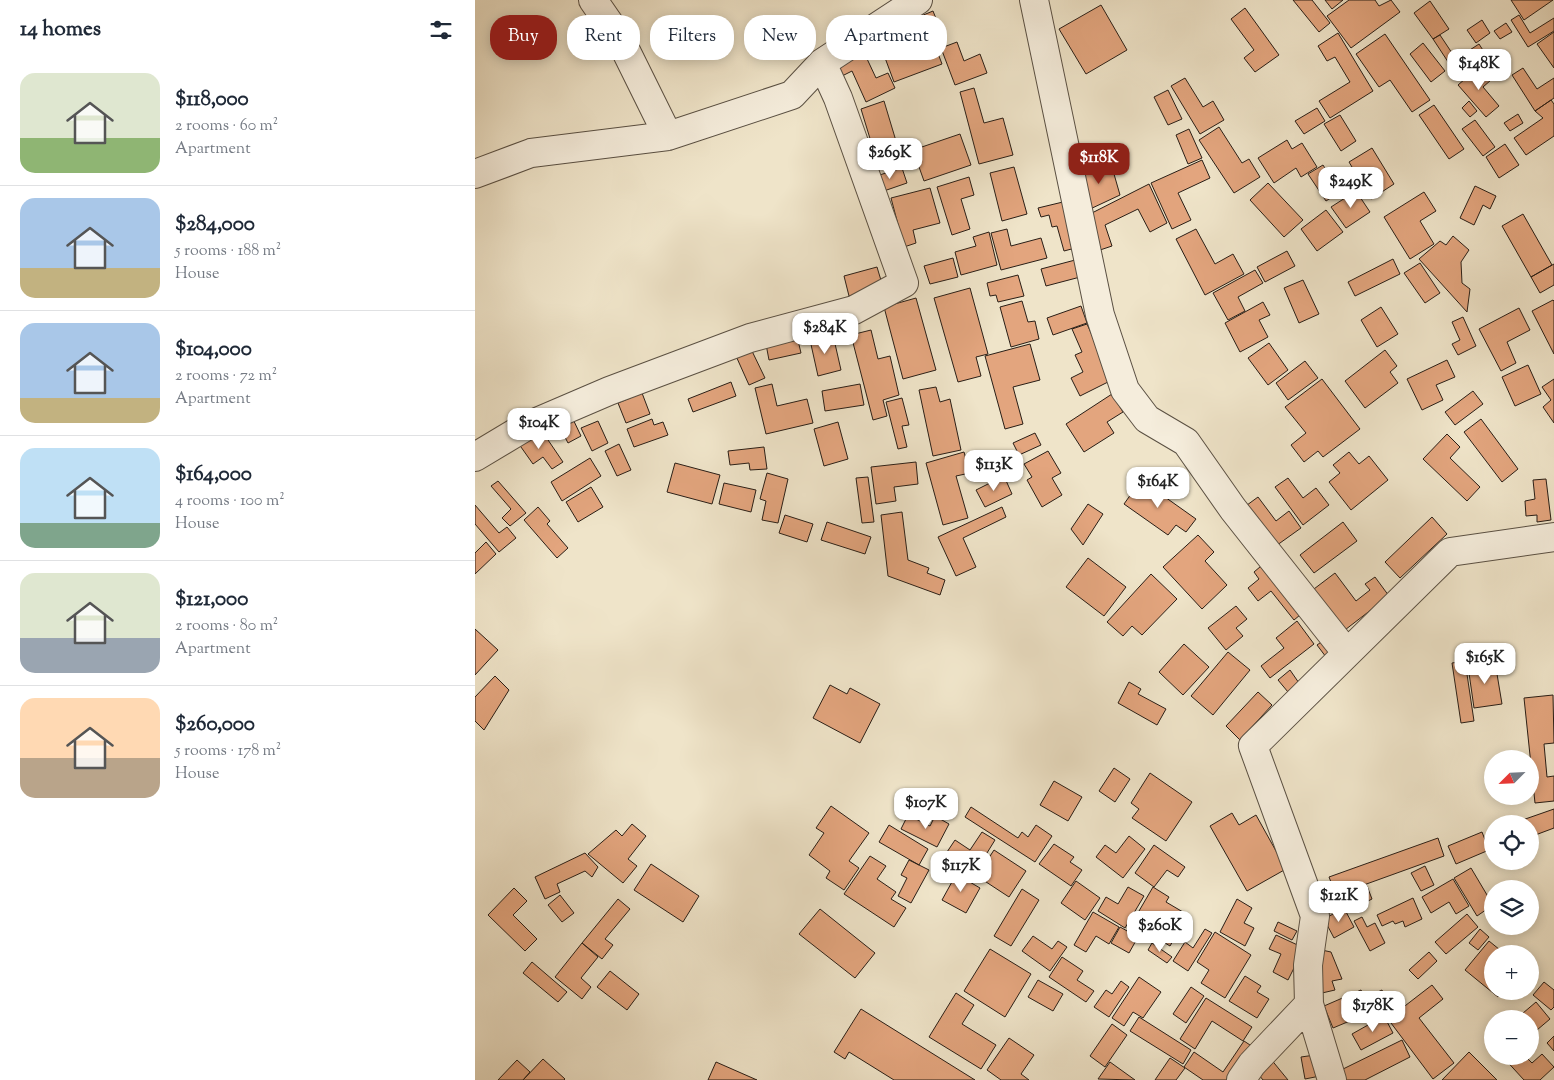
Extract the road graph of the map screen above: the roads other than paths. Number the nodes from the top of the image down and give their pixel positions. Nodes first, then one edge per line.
1 (593, 0) edge
2 (918, 0) edge
3 (1034, 0) edge
4 (822, 63) junction
5 (668, 136) junction
6 (475, 174) edge
7 (475, 457) edge
8 (1554, 537) edge
9 (1346, 652) junction
10 (1309, 1004) junction
11 (1241, 1080) edge
12 (1332, 1080) edge

1 - 5 street
2 - 4 street
3 - 9 street
4 - 5 street
4 - 7 street
5 - 6 street
8 - 9 street
9 - 10 street
10 - 11 street
10 - 12 street

